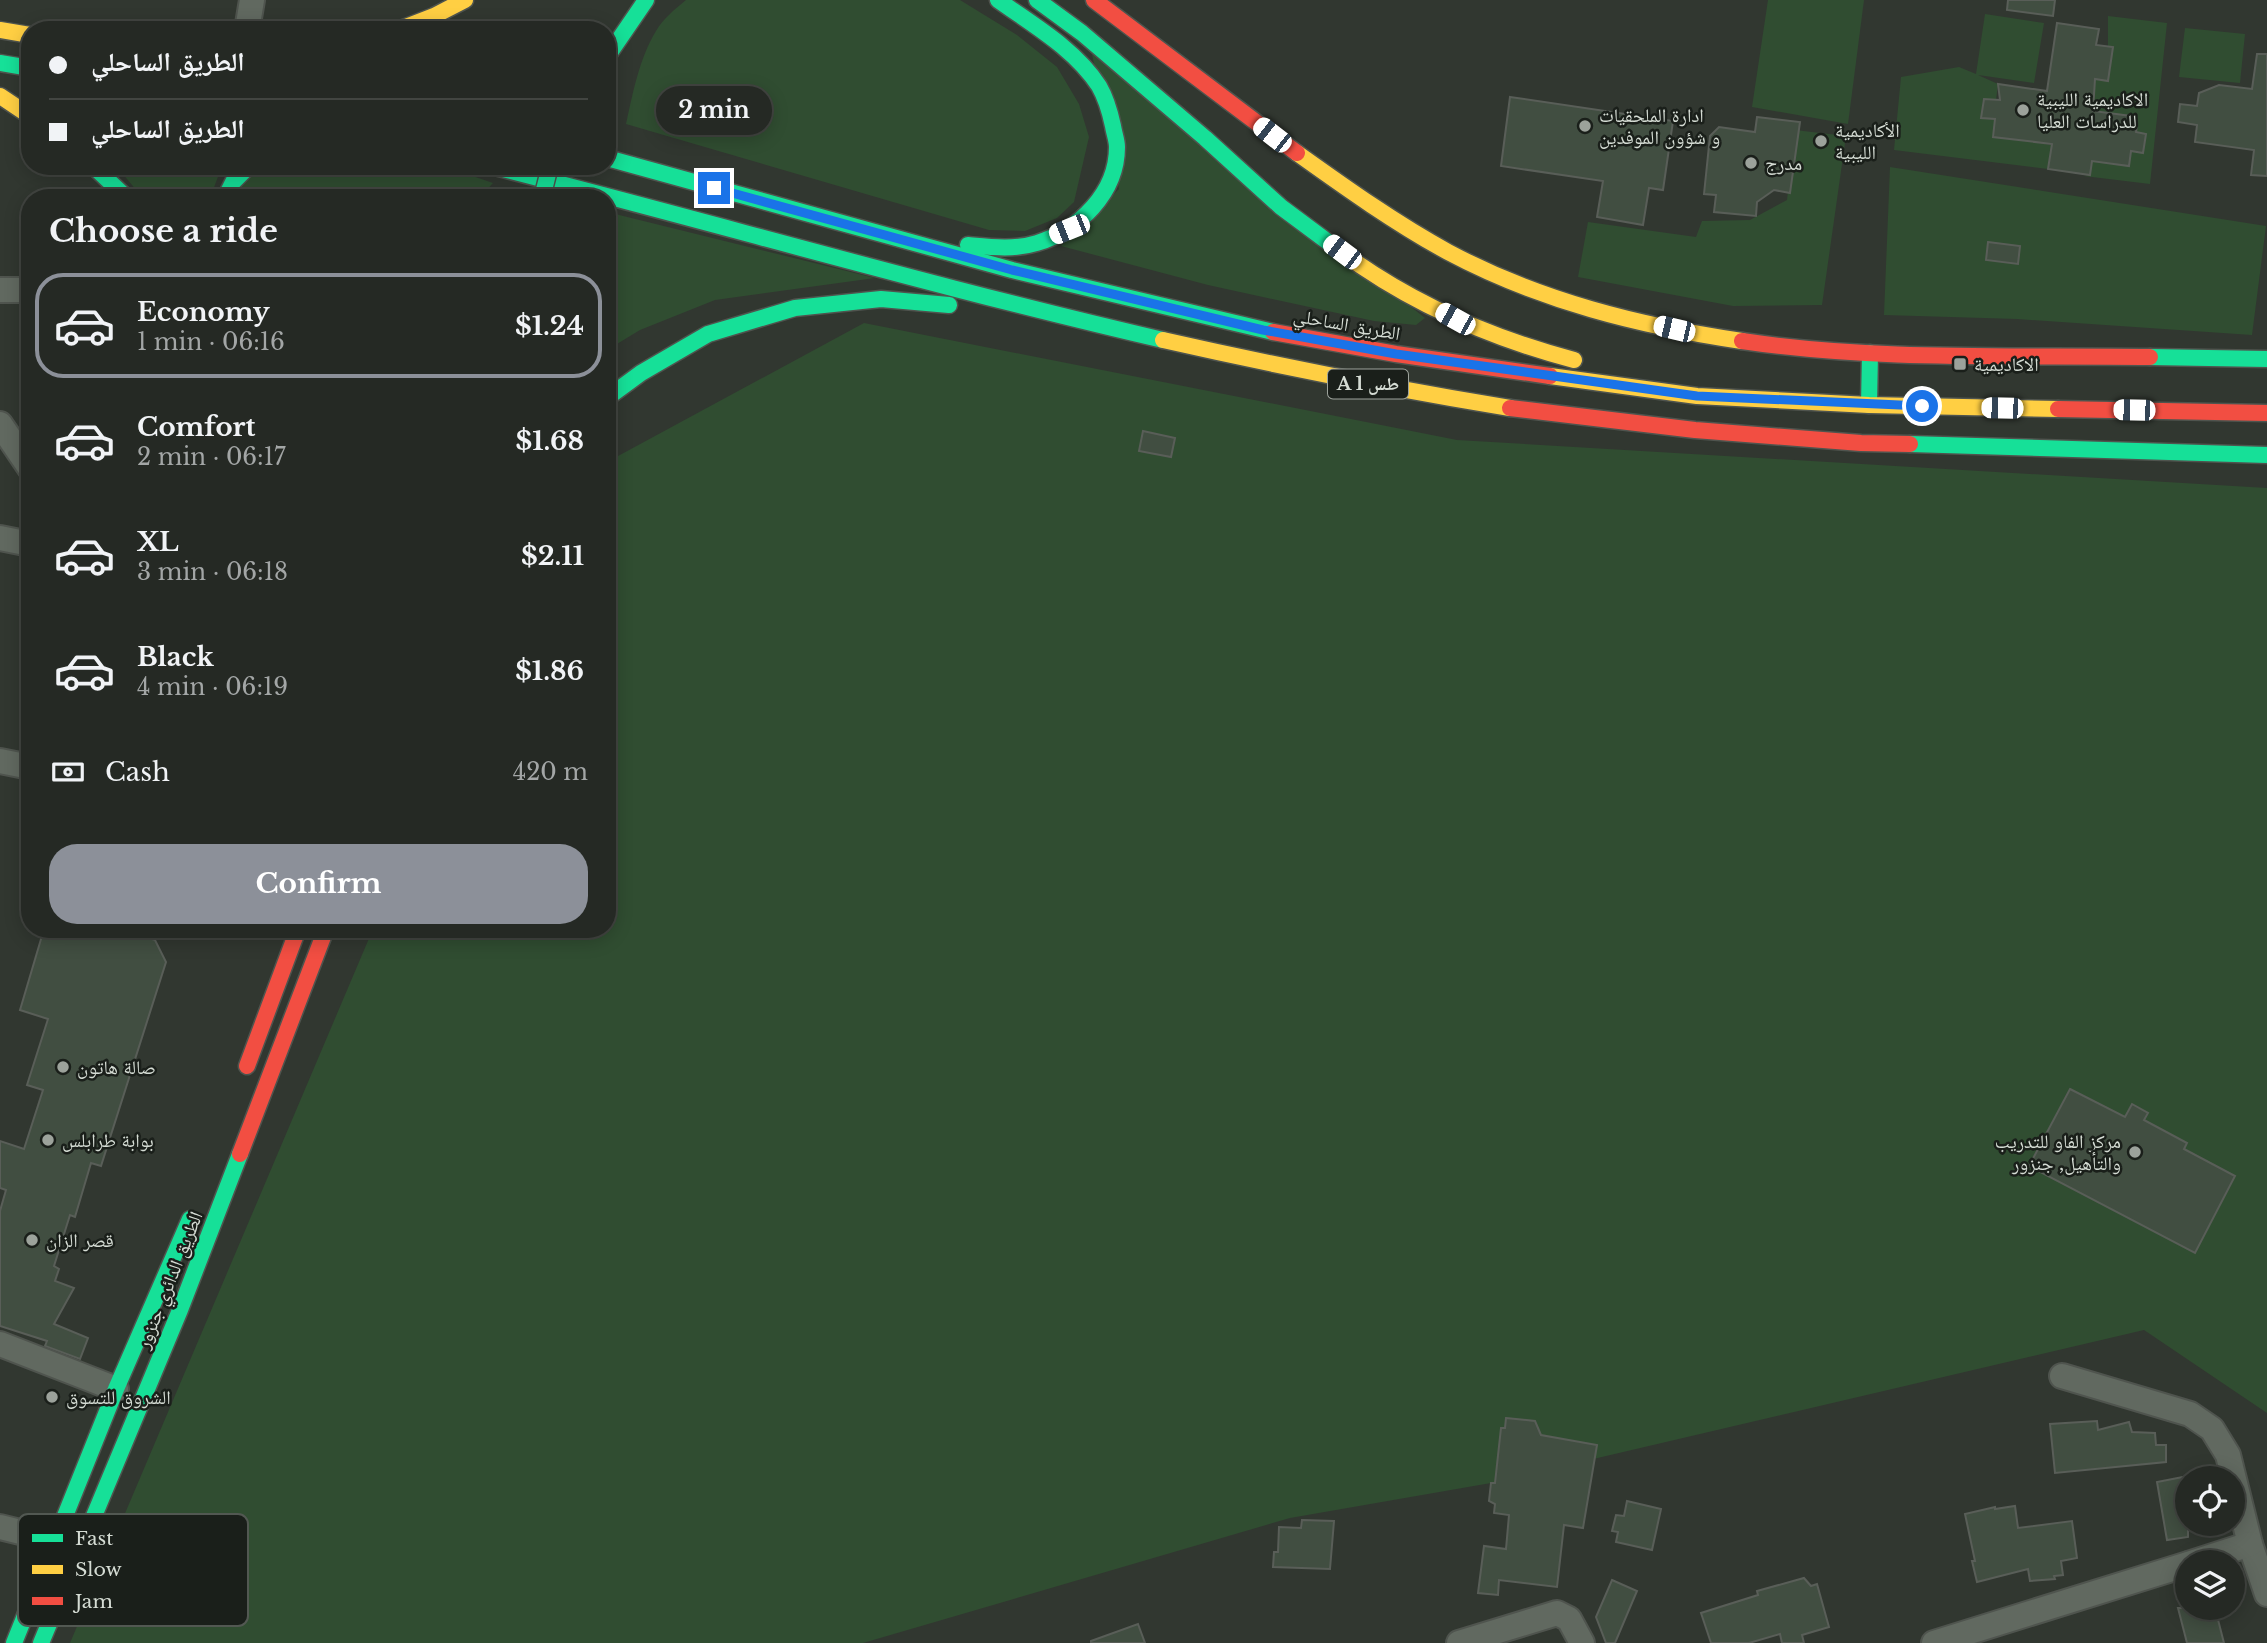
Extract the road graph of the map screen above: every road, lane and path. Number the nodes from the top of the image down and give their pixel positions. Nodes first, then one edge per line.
1 (251, 0) edge
2 (465, 0) edge
3 (646, 0) edge
4 (998, 0) edge
5 (1037, 0) edge
6 (1094, 0) edge
7 (248, 21) edge
8 (421, 21) edge
9 (0, 30) edge
10 (21, 33) edge
11 (616, 41) edge
12 (0, 63) edge
13 (21, 66) edge
14 (0, 96) edge
15 (21, 110) edge
16 (616, 161) edge
17 (103, 175) edge
18 (240, 175) edge
19 (526, 175) edge
20 (117, 189) edge
21 (230, 189) edge
22 (582, 189) edge
23 (616, 198) edge
24 (900, 240) junction
25 (0, 290) edge
26 (21, 290) edge
27 (1056, 315) junction
28 (1870, 353) junction
29 (2267, 359) edge
30 (616, 391) edge
31 (1697, 396) junction
32 (1869, 405) junction
33 (2267, 413) edge
34 (0, 424) edge
35 (21, 455) edge
36 (2267, 455) edge
37 (0, 538) edge
38 (21, 542) edge
39 (0, 761) edge
40 (21, 765) edge
41 (295, 938) edge
42 (323, 938) edge
43 (242, 1081) dead end
44 (195, 1208) dead end
45 (0, 1344) edge
46 (2062, 1376) dead end
47 (116, 1389) junction
48 (67, 1514) edge
49 (95, 1514) edge
50 (0, 1527) edge
51 (18, 1531) edge
52 (2250, 1544) junction
53 (2231, 1550) edge
54 (2175, 1567) edge
55 (2267, 1594) edge
56 (21, 1626) edge
57 (48, 1626) edge
58 (14, 1643) edge
59 (41, 1643) edge
60 (1459, 1643) edge
61 (1582, 1643) edge
62 (1934, 1643) edge

1 - 7 street
2 - 8 main road
3 - 11 main road
4 - 24 main road
5 - 31 main road
6 - 28 main road
9 - 10 main road
12 - 13 main road
14 - 15 main road
16 - 24 main road, الطريق الساحلي / A 1 طس
17 - 20 main road
18 - 21 main road
19 - 22 main road, A 1 طس
23 - 27 main road, A 1 طس
24 - 31 main road, الطريق الساحلي / A 1 طس
25 - 26 street
27 - 30 main road
27 - 36 main road, A 1 طس
28 - 29 main road
28 - 32 main road
31 - 32 main road, الطريق الساحلي / A 1 طس
32 - 33 main road, الطريق الساحلي / A 1 طس
34 - 35 street
37 - 38 street
39 - 40 street
41 - 43 main road
42 - 49 main road, الطريق الدائري جنزور
44 - 47 main road, الطريق الدائري جنزور
45 - 47 street
46 - 52 street
47 - 48 main road, الطريق الدائري جنزور
50 - 51 street
52 - 53 street
52 - 55 street
54 - 62 street
56 - 58 main road, الطريق الدائري جنزور
57 - 59 main road, الطريق الدائري جنزور
60 - 61 street

